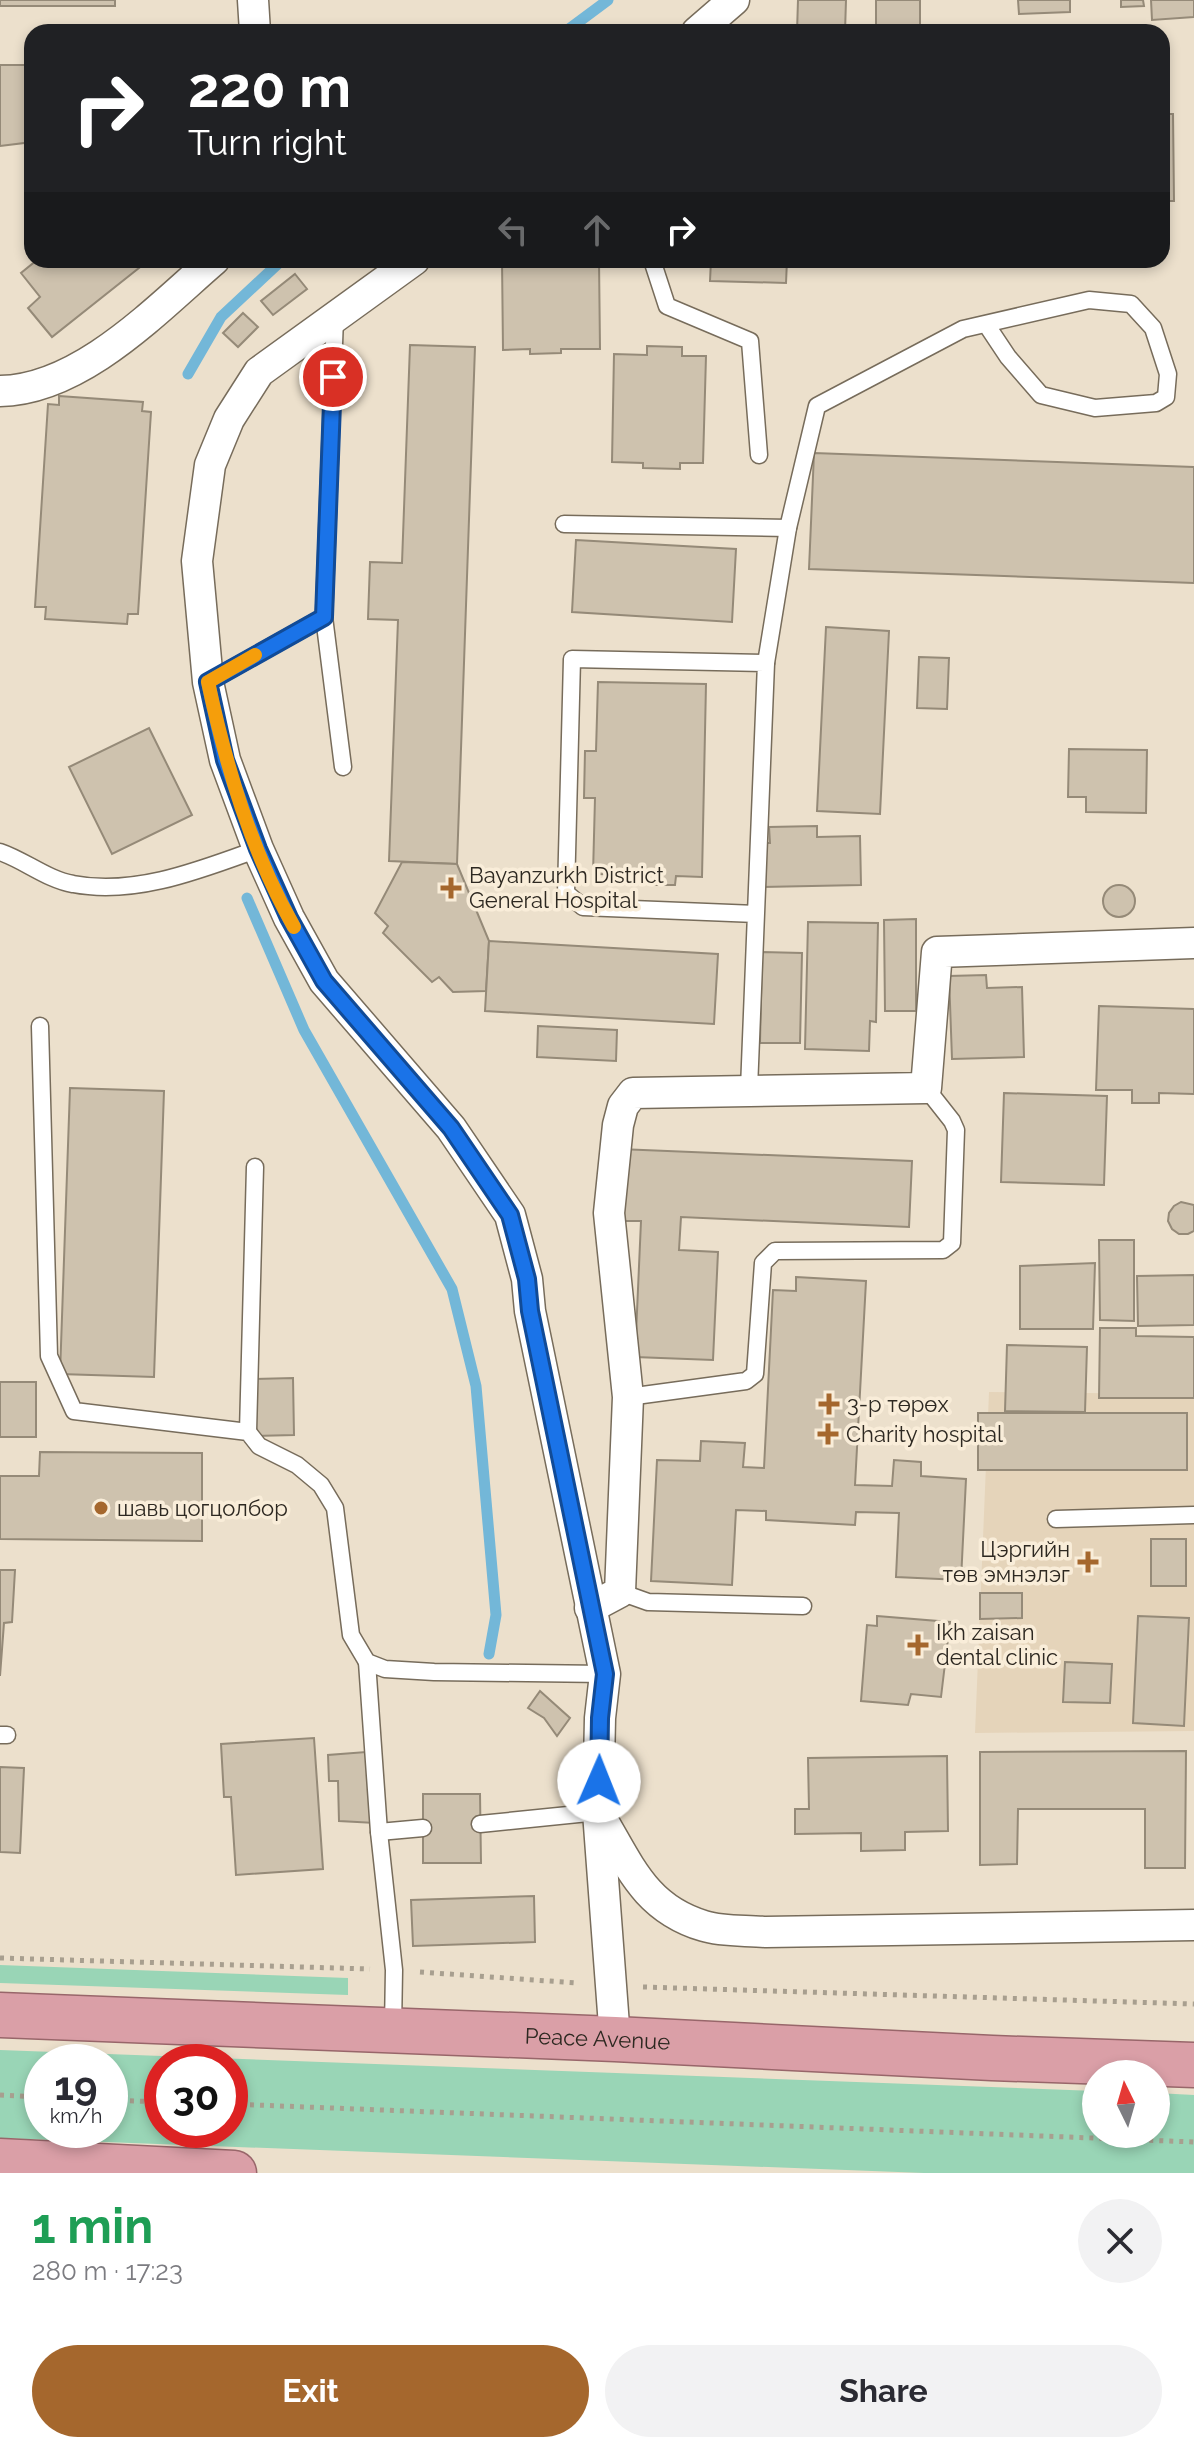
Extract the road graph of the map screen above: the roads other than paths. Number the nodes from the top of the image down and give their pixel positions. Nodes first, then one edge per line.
1 (253, 0) edge
2 (734, 0) edge
3 (254, 24) edge
4 (706, 24) edge
5 (205, 268) edge
6 (403, 268) edge
7 (655, 268) edge
8 (335, 317) junction
9 (986, 324) junction
10 (0, 391) edge
11 (759, 455) dead end
12 (564, 524) dead end
13 (788, 528) junction
14 (324, 617) junction
15 (766, 663) junction
16 (208, 682) junction
17 (343, 767) dead end
18 (258, 849) junction
19 (0, 852) edge
20 (756, 914) junction
21 (1194, 943) edge
22 (40, 1026) dead end
23 (926, 1088) junction
24 (749, 1089) junction
25 (255, 1167) dead end
26 (628, 1397) junction
27 (248, 1432) junction
28 (1194, 1515) edge
29 (1056, 1519) dead end
30 (620, 1592) junction
31 (803, 1606) dead end
32 (590, 1608) junction
33 (367, 1662) junction
34 (605, 1674) junction
35 (598, 1812) junction
36 (480, 1824) dead end
37 (423, 1828) dead end
38 (379, 1832) junction
39 (1194, 1925) edge
40 (0, 2015) edge
41 (393, 2030) junction
42 (615, 2039) junction
43 (1194, 2065) edge
44 (0, 2161) edge
45 (234, 2173) edge

1 - 3 street
2 - 4 street
5 - 10 street
6 - 8 street
7 - 11 lane
8 - 14 lane
8 - 16 street
9 - 9 lane
9 - 13 lane
12 - 13 lane
13 - 15 lane
14 - 16 lane
14 - 17 lane
15 - 20 lane
15 - 20 lane
16 - 18 street
18 - 19 lane
18 - 32 street
20 - 24 lane
21 - 23 street
22 - 27 lane
23 - 24 street
23 - 26 lane
24 - 26 street
25 - 27 lane
26 - 30 street
27 - 33 lane
28 - 29 lane
30 - 31 lane
30 - 32 street
32 - 34 street
33 - 34 lane
33 - 38 lane
34 - 35 street
35 - 36 lane
35 - 39 street
35 - 42 street
37 - 38 lane
38 - 41 lane
40 - 41 highway, Peace Avenue
41 - 42 highway, Peace Avenue
42 - 43 highway, Peace Avenue
44 - 45 highway

